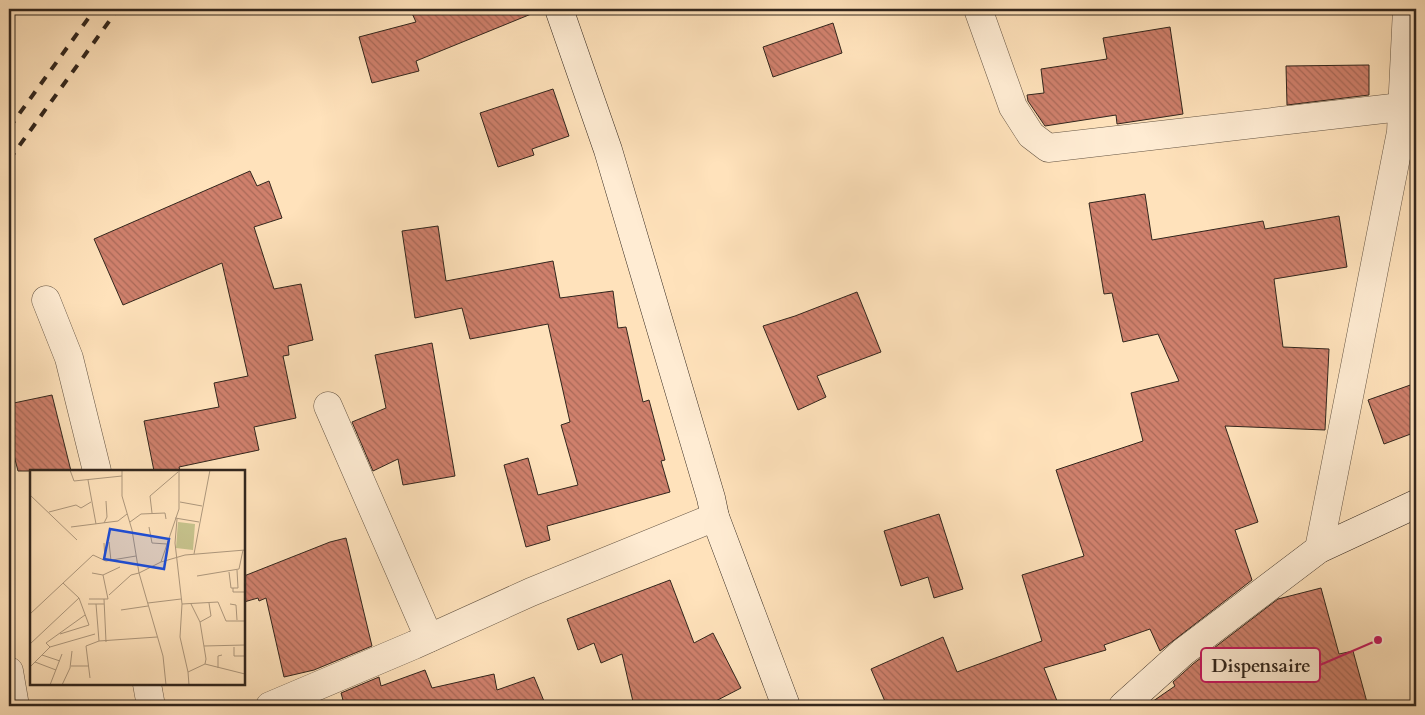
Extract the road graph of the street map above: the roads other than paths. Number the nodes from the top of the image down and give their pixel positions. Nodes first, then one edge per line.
1 (559, 9) edge
2 (978, 9) edge
3 (1406, 9) edge
4 (1406, 121) edge
5 (46, 300) dead end
6 (328, 406) dead end
7 (97, 470) edge
8 (1416, 504) edge
9 (716, 517) junction
10 (1320, 549) junction
11 (429, 638) junction
12 (9, 672) edge
13 (147, 685) edge
14 (15, 706) edge
15 (152, 706) edge
16 (270, 706) edge
17 (786, 706) edge
18 (1123, 706) edge

1 - 9 street
2 - 4 street
3 - 4 street
4 - 10 street
5 - 7 street
6 - 11 street
8 - 10 street
9 - 11 street
9 - 17 street
10 - 18 street
11 - 16 street
12 - 14 street
13 - 15 street

